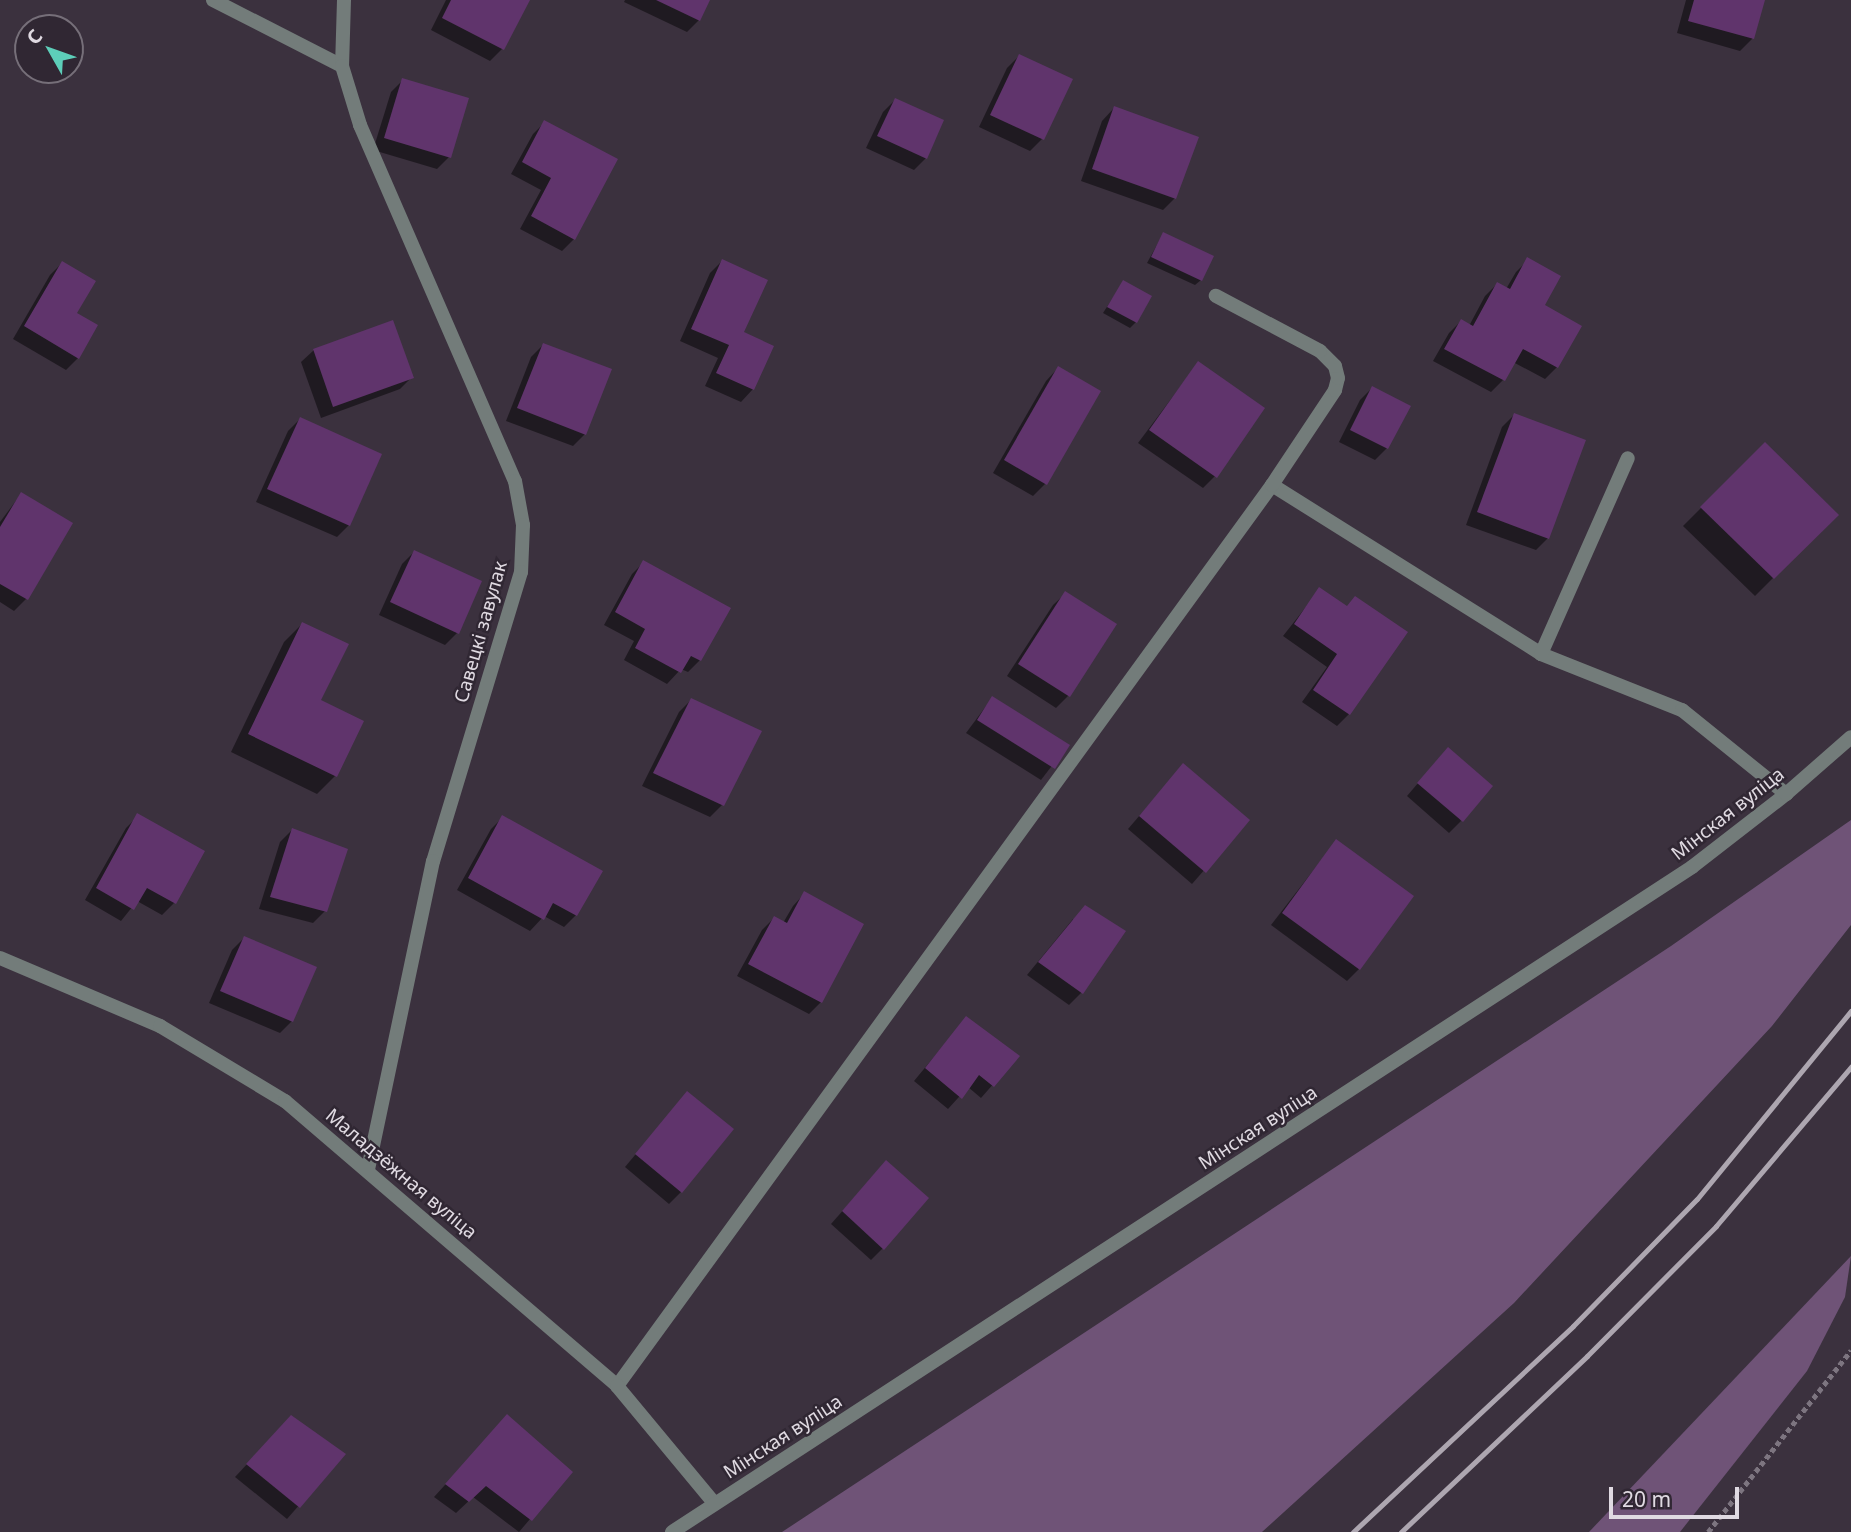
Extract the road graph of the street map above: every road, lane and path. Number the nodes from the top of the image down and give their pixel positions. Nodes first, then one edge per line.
1 (213, 0) edge
2 (344, 0) edge
3 (342, 66) junction
4 (1216, 296) dead end
5 (1628, 458) dead end
6 (1272, 485) junction
7 (1541, 654) junction
8 (1851, 737) edge
9 (1786, 794) junction
10 (0, 958) edge
11 (368, 1170) junction
12 (1851, 1350) edge
13 (617, 1386) junction
14 (715, 1504) junction
15 (672, 1532) edge
16 (1708, 1532) edge

1 - 3 street
2 - 3 street, Савецкі завулак
3 - 11 street, Савецкі завулак
4 - 6 street
5 - 7 street
6 - 7 street
6 - 13 street
7 - 9 street
8 - 9 street, Мінская вуліца
9 - 14 street, Мінская вуліца
10 - 11 street, Маладзёжная вуліца
11 - 13 street, Маладзёжная вуліца
12 - 16 path
13 - 14 street, Маладзёжная вуліца
14 - 15 street, Мінская вуліца

